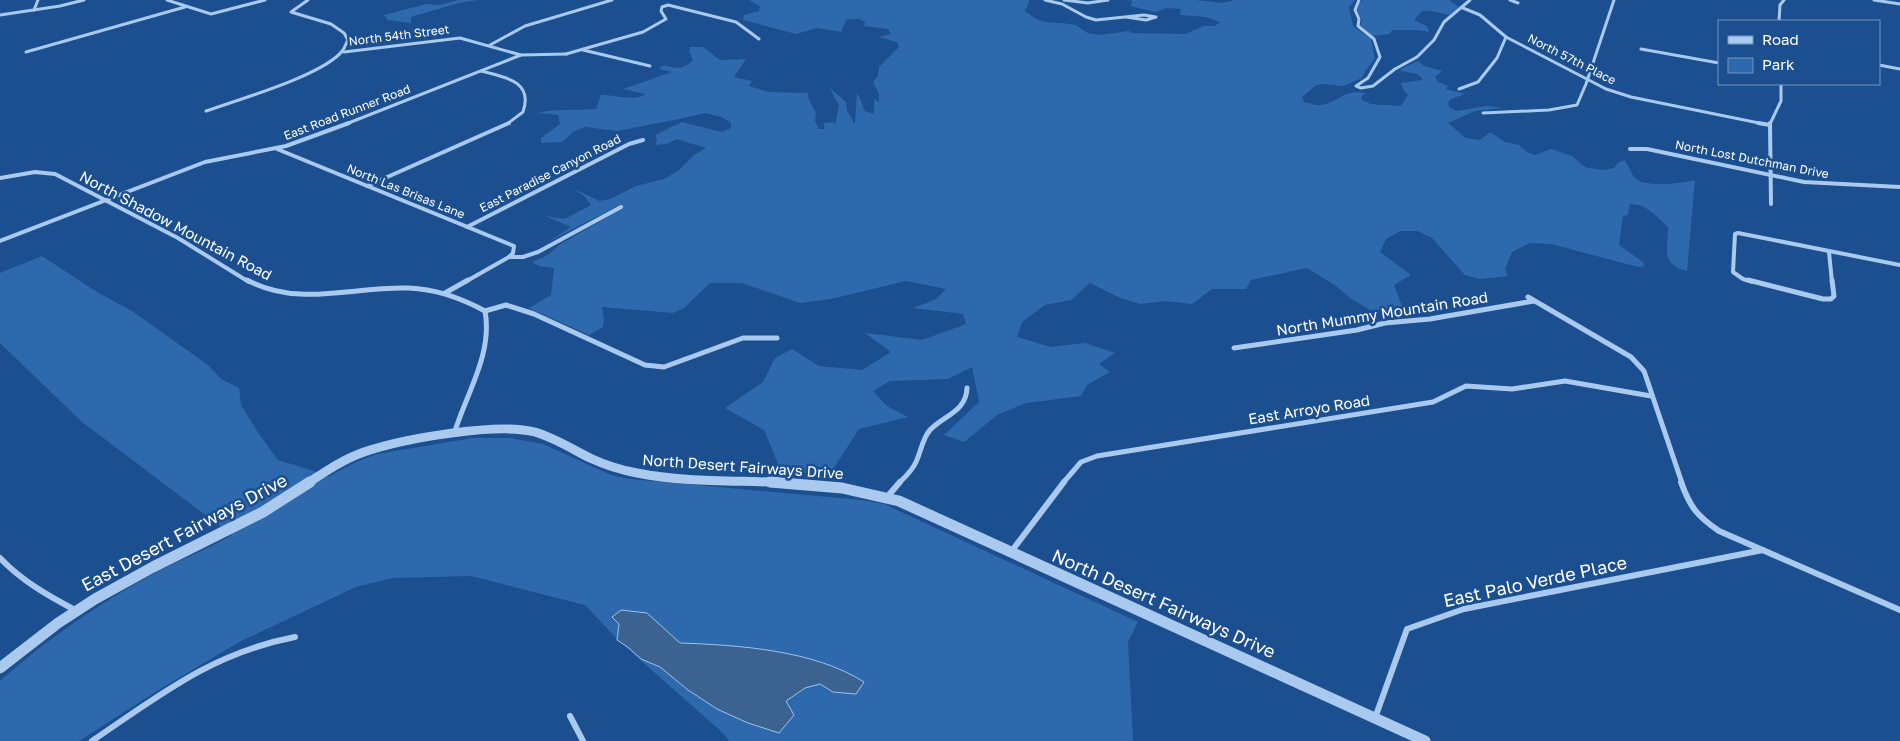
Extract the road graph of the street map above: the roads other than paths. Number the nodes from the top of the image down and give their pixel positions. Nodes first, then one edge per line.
1 (38, 0) edge
2 (84, 0) edge
3 (167, 0) edge
4 (265, 0) edge
5 (308, 0) edge
6 (612, 0) edge
7 (1045, 0) edge
8 (1064, 0) edge
9 (1108, 0) edge
10 (1359, 0) edge
11 (1470, 0) edge
12 (1510, 0) edge
13 (1614, 0) edge
14 (1784, 0) edge
15 (1874, 0) edge
16 (1518, 3) dead end
17 (1900, 4) edge
18 (185, 7) junction
19 (1463, 8) junction
20 (34, 10) junction
21 (0, 15) edge
22 (1126, 17) junction
23 (1780, 20) edge
24 (1506, 37) junction
25 (759, 39) dead end
26 (489, 45) junction
27 (1641, 49) dead end
28 (582, 50) junction
29 (26, 52) dead end
30 (344, 52) junction
31 (521, 55) junction
32 (1718, 63) edge
33 (650, 66) dead end
34 (1880, 66) edge
35 (1900, 69) edge
36 (481, 71) junction
37 (1587, 79) junction
38 (1781, 85) edge
39 (1459, 89) dead end
40 (206, 111) dead end
41 (1483, 113) dead end
42 (1770, 125) junction
43 (643, 140) dead end
44 (1630, 148) dead end
45 (277, 149) junction
46 (1771, 175) junction
47 (0, 178) edge
48 (367, 186) junction
49 (1900, 187) edge
50 (105, 201) junction
51 (1771, 204) dead end
52 (621, 207) dead end
53 (467, 227) junction
54 (0, 241) edge
55 (1829, 252) junction
56 (509, 257) junction
57 (1900, 265) edge
58 (444, 293) junction
59 (1528, 296) dead end
60 (1534, 301) junction
61 (485, 311) junction
62 (778, 338) dead end
63 (1234, 348) dead end
64 (967, 388) dead end
65 (1651, 396) junction
66 (454, 434) junction
67 (887, 498) junction
68 (1763, 550) junction
69 (1011, 553) junction
70 (0, 558) edge
71 (1900, 610) edge
72 (76, 611) junction
73 (295, 637) dead end
74 (0, 668) edge
75 (570, 716) dead end
76 (1375, 718) junction
77 (92, 741) edge
78 (583, 741) edge
79 (1425, 741) edge

1 - 20 street
2 - 20 street
3 - 18 street
4 - 18 street
5 - 30 street, North 54th Street
6 - 26 street
7 - 22 street
8 - 9 street
10 - 19 street
11 - 19 street
12 - 16 street
13 - 37 street
14 - 23 street
15 - 17 street
18 - 29 street
19 - 24 street, North 57th Place
20 - 21 street
22 - 22 street
24 - 37 street, North 57th Place
24 - 39 street
25 - 28 street, East Road Runner Road
26 - 30 street, North 54th Street
26 - 31 street, North 54th Street
27 - 32 street
28 - 31 street, East Road Runner Road
28 - 33 street
30 - 40 street
31 - 36 street, East Road Runner Road
34 - 35 street
36 - 45 street, East Road Runner Road
36 - 48 street
37 - 41 street
37 - 42 street, North 57th Place
38 - 42 street
42 - 46 street
43 - 53 street, East Paradise Canyon Road
44 - 46 street, North Lost Dutchman Drive
45 - 48 street, North Las Brisas Lane
45 - 50 street, East Road Runner Road
46 - 49 street, North Lost Dutchman Drive
46 - 51 street
47 - 50 street, North Shadow Mountain Road
48 - 53 street, North Las Brisas Lane
50 - 54 street, East Road Runner Road
50 - 58 street, North Shadow Mountain Road
52 - 56 street
53 - 56 street, North Las Brisas Lane
55 - 55 street
55 - 57 street
56 - 58 street
58 - 61 street, North Shadow Mountain Road
59 - 60 street
60 - 63 street, North Mummy Mountain Road
60 - 65 street
61 - 62 street
61 - 66 street
64 - 67 street
65 - 68 street
65 - 69 street, East Arroyo Road
66 - 67 street, North Desert Fairways Drive
66 - 72 street, East Desert Fairways Drive
67 - 69 street, North Desert Fairways Drive
68 - 71 street
68 - 76 street, East Palo Verde Place
69 - 76 street, North Desert Fairways Drive
70 - 72 street
72 - 74 street, East Desert Fairways Drive
73 - 77 street
75 - 78 street
76 - 79 street, North Desert Fairways Drive

